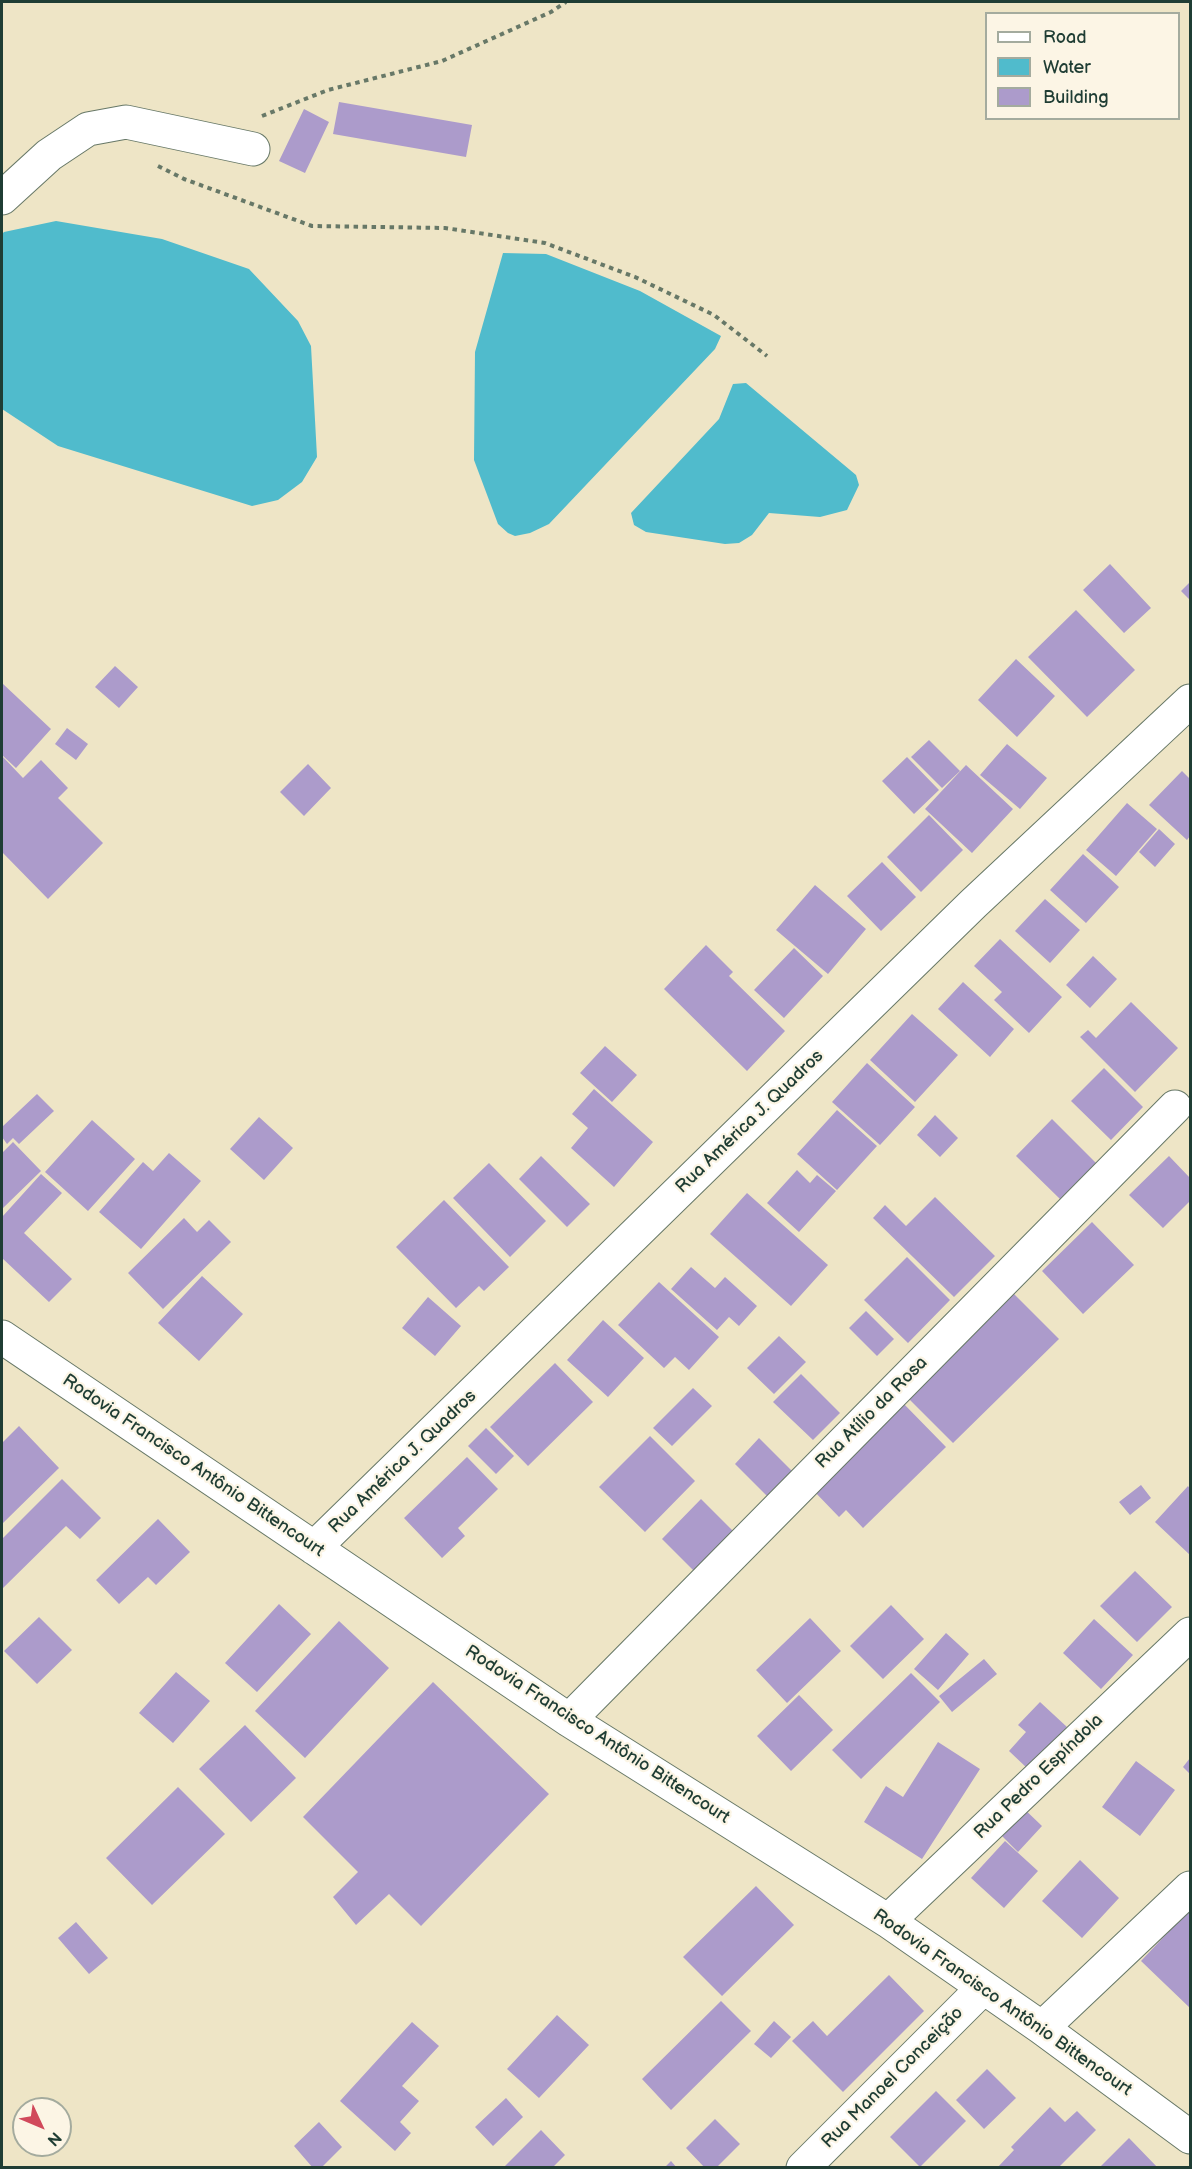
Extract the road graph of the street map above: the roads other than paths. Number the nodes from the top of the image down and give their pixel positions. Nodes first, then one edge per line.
1 (255, 133) road end
2 (2, 198) edge
3 (1191, 700) edge
4 (1175, 1107) dead end
5 (2, 1337) edge
6 (314, 1548) junction
7 (1191, 1634) edge
8 (569, 1720) junction
9 (1191, 1888) edge
10 (888, 1921) junction
11 (983, 1988) junction
12 (1042, 2028) junction
13 (1191, 2137) edge
14 (802, 2168) edge

1 - 2 street
3 - 6 street, Rua América J. Quadros
4 - 8 street, Rua Atílio da Rosa
5 - 6 street, Rodovia Francisco Antônio Bittencourt
6 - 8 street, Rodovia Francisco Antônio Bittencourt
7 - 10 street, Rua Pedro Espíndola
8 - 10 street, Rodovia Francisco Antônio Bittencourt
9 - 12 street
10 - 11 street, Rodovia Francisco Antônio Bittencourt
11 - 12 street, Rodovia Francisco Antônio Bittencourt
11 - 14 street, Rua Manoel Conceição
12 - 13 street, Rodovia Francisco Antônio Bittencourt

